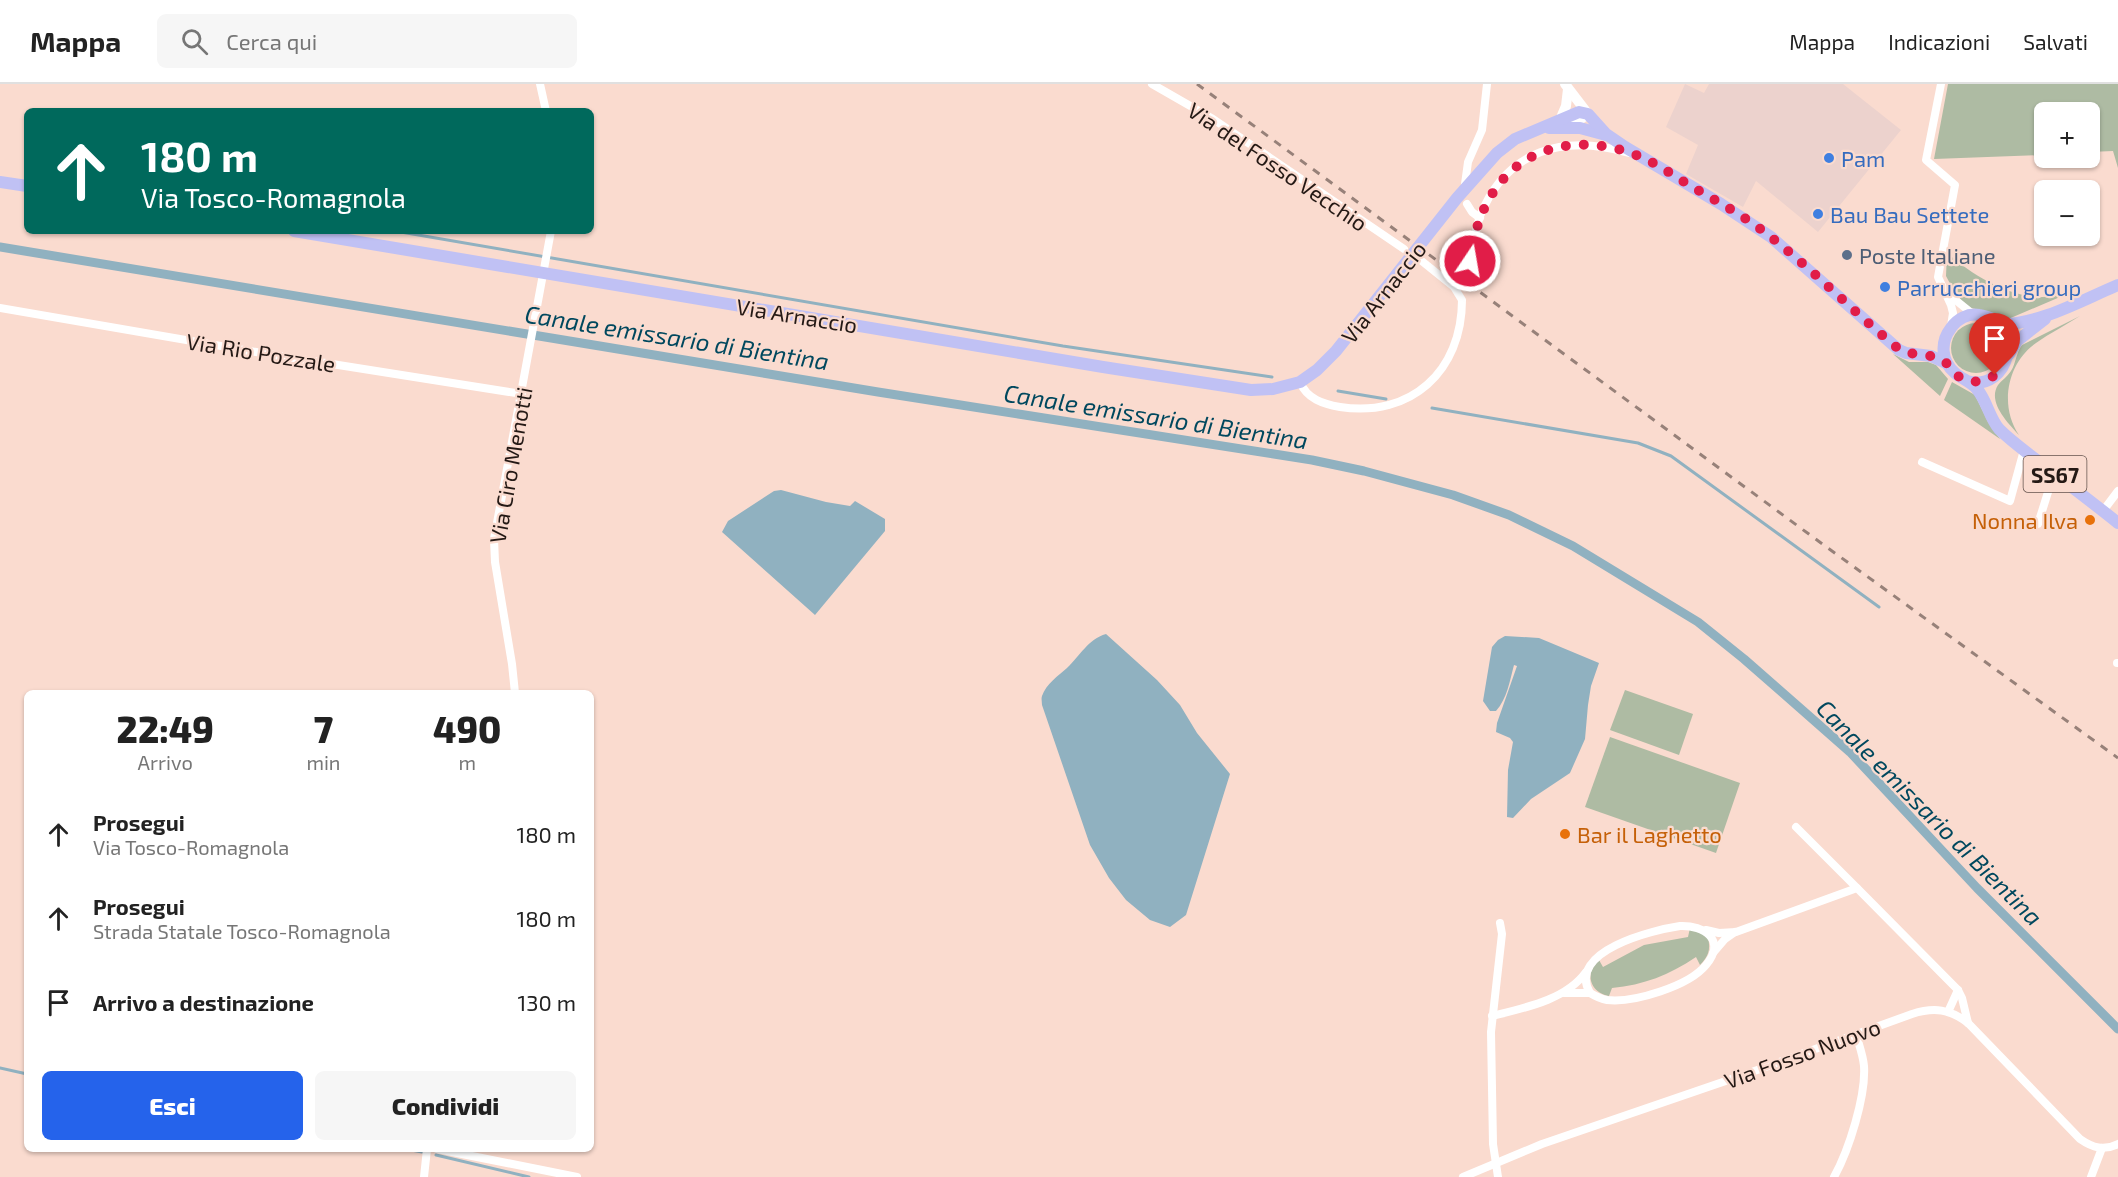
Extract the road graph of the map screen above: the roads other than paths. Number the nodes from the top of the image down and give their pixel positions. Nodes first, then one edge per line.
1 (540, 84) edge
2 (1152, 84) edge
3 (1487, 84) edge
4 (1941, 84) edge
5 (1567, 86) edge
6 (545, 108) edge
7 (1588, 114) junction
8 (1560, 124) junction
9 (1611, 137) junction
10 (1642, 157) junction
11 (0, 182) edge
12 (1465, 183) dead end
13 (24, 186) edge
14 (1467, 204) dead end
15 (1480, 218) junction
16 (315, 234) edge
17 (551, 234) edge
18 (1404, 249) dead end
19 (1418, 258) dead end
20 (1470, 261) dead end
21 (544, 267) junction
22 (2118, 285) edge
23 (1947, 293) junction
24 (0, 308) edge
25 (2051, 314) junction
26 (1974, 315) junction
27 (2000, 326) junction
28 (1951, 328) junction
29 (1944, 340) junction
30 (1890, 341) junction
31 (2008, 355) junction
32 (1946, 363) junction
33 (1995, 375) junction
34 (1967, 381) junction
35 (1300, 382) junction
36 (522, 394) junction
37 (2009, 436) junction
38 (2024, 450) junction
39 (1922, 462) dead end
40 (2054, 473) junction
41 (2118, 491) edge
42 (2103, 511) junction
43 (2118, 523) edge
44 (2038, 524) dead end
45 (515, 690) edge
46 (1796, 827) dead end
47 (1857, 888) junction
48 (1500, 923) dead end
49 (1706, 930) junction
50 (1736, 932) junction
51 (1713, 954) junction
52 (1587, 971) junction
53 (1958, 990) junction
54 (1563, 993) junction
55 (1590, 993) junction
56 (1948, 1012) junction
57 (1492, 1016) junction
58 (1968, 1023) junction
59 (1856, 1034) junction
60 (2118, 1144) edge
61 (2102, 1149) junction
62 (427, 1152) edge
63 (452, 1152) edge
64 (1496, 1162) junction
65 (424, 1177) edge
66 (577, 1177) edge
67 (1463, 1177) edge
68 (1498, 1177) edge
69 (1834, 1177) edge
70 (2091, 1177) edge

1 - 6 street
2 - 18 street, Via del Fosso Vecchio
3 - 12 street
4 - 23 street
5 - 7 main road, SS67
5 - 8 main road
7 - 8 main road, Via Arnaccio
7 - 9 main road, SS67
8 - 9 main road, Via Arnaccio
8 - 35 main road, Via Arnaccio
9 - 10 main road, SS67
10 - 15 street
10 - 30 main road, SS67
11 - 13 main road
14 - 15 street
15 - 20 street
16 - 21 main road, Via Arnaccio
17 - 21 street, Via Ciro Menotti
19 - 35 street
21 - 35 main road, Via Arnaccio
21 - 36 street, Via Ciro Menotti
22 - 25 main road
23 - 26 street
23 - 28 street
24 - 36 street, Via Rio Pozzale
25 - 27 main road
25 - 31 main road
26 - 27 main road
26 - 28 main road
27 - 31 main road
28 - 29 main road
29 - 30 main road, SS67
29 - 32 main road
30 - 32 main road, SS67
31 - 33 main road, SS67
32 - 34 main road, SS67
33 - 34 main road
33 - 37 main road, SS67
34 - 37 main road, SS67
36 - 45 street, Via Ciro Menotti
37 - 38 main road, SS67
38 - 39 street
38 - 40 main road, SS67
40 - 42 main road, SS67
40 - 44 street
41 - 42 street
42 - 43 main road, SS67
46 - 47 street
47 - 50 street
47 - 53 street
48 - 57 street
49 - 50 street
49 - 51 street
49 - 52 street
50 - 51 street
51 - 55 street
52 - 54 street
52 - 55 street
53 - 56 street
53 - 58 street
54 - 55 street
54 - 57 street
56 - 58 street, Via Fosso Nuovo
56 - 59 street, Via Fosso Nuovo
57 - 64 street
58 - 61 street, Via Fosso Nuovo
59 - 64 street, Via Fosso Nuovo
59 - 69 street
60 - 61 street
61 - 70 street
62 - 65 street
63 - 66 street
64 - 67 street, Via Fosso Nuovo
64 - 68 street

